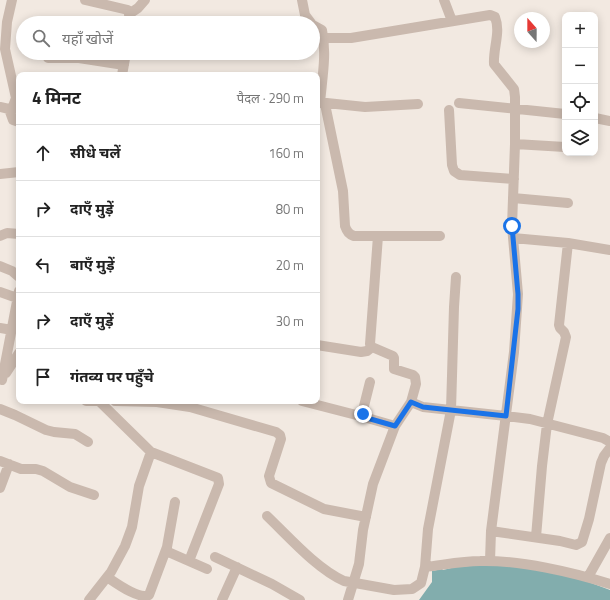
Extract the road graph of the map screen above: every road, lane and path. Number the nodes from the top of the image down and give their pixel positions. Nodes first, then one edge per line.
1 (12, 0) edge
2 (85, 0) edge
3 (145, 0) edge
4 (302, 0) edge
5 (444, 0) edge
6 (97, 1) edge
7 (130, 16) edge
8 (132, 16) edge
9 (306, 16) edge
10 (452, 21) junction
11 (320, 29) edge
12 (323, 38) junction
13 (86, 60) edge
14 (125, 60) edge
15 (123, 70) edge
16 (321, 103) edge
17 (418, 104) dead end
18 (459, 104) dead end
19 (0, 108) edge
20 (515, 108) junction
21 (450, 110) dead end
22 (11, 112) junction
23 (562, 114) edge
24 (598, 119) edge
25 (16, 121) edge
26 (610, 121) edge
27 (515, 144) junction
28 (562, 147) edge
29 (16, 172) edge
30 (0, 174) edge
31 (514, 180) junction
32 (513, 198) junction
33 (568, 204) dead end
34 (16, 234) edge
35 (0, 236) edge
36 (378, 236) junction
37 (440, 236) dead end
38 (513, 238) junction
39 (568, 243) junction
40 (610, 250) edge
41 (0, 266) edge
42 (16, 274) edge
43 (456, 277) dead end
44 (0, 292) edge
45 (16, 294) edge
46 (16, 306) edge
47 (0, 328) edge
48 (12, 330) junction
49 (320, 345) edge
50 (372, 347) junction
51 (16, 358) edge
52 (1, 382) edge
53 (370, 382) dead end
54 (411, 402) junction
55 (102, 404) edge
56 (175, 404) edge
57 (314, 404) edge
58 (0, 410) edge
59 (451, 410) junction
60 (506, 416) junction
61 (364, 417) junction
62 (547, 424) junction
63 (395, 426) junction
64 (88, 442) dead end
65 (610, 442) edge
66 (610, 448) edge
67 (150, 452) junction
68 (4, 463) edge
69 (0, 488) edge
70 (94, 495) dead end
71 (175, 502) dead end
72 (267, 516) dead end
73 (366, 516) junction
74 (491, 531) junction
75 (536, 537) junction
76 (610, 538) edge
77 (166, 551) junction
78 (215, 557) dead end
79 (189, 561) junction
80 (490, 561) junction
81 (237, 567) junction
82 (425, 567) junction
83 (208, 569) dead end
84 (107, 577) junction
85 (588, 577) junction
86 (354, 584) junction
87 (610, 584) edge
88 (403, 595) edge
89 (89, 600) edge
90 (222, 600) edge
91 (300, 600) edge
92 (348, 600) edge

1 - 22 street
2 - 6 street
3 - 8 street
4 - 9 street
5 - 10 street
6 - 7 street
10 - 12 street
10 - 20 street
11 - 12 street
12 - 16 street
13 - 15 street
14 - 15 street
16 - 17 street
16 - 36 street
18 - 20 street
19 - 22 street
20 - 23 street
20 - 27 street
21 - 31 street
22 - 25 street
24 - 26 street
27 - 28 street
27 - 31 street
29 - 30 street
31 - 32 street
32 - 33 street
32 - 38 street
34 - 35 street
36 - 37 street
36 - 50 street
38 - 39 street
38 - 60 street
39 - 40 street
39 - 62 street
41 - 42 street
43 - 59 street
44 - 45 street
46 - 48 street
47 - 48 street
48 - 52 street
49 - 50 street
50 - 54 street
51 - 52 street
53 - 61 street
54 - 59 street
54 - 63 street
55 - 67 street
56 - 73 street
57 - 61 street
58 - 64 street
59 - 60 street
59 - 82 street
60 - 62 street
60 - 74 street
61 - 63 street
62 - 65 street
62 - 75 street
63 - 73 street
66 - 75 street
67 - 79 street
67 - 84 street
68 - 69 street
68 - 70 street
71 - 77 street
72 - 86 street
73 - 86 street
74 - 75 street
74 - 80 street
76 - 85 street
77 - 79 street
77 - 84 street
78 - 81 street
79 - 83 street
80 - 82 street
80 - 85 street
81 - 90 street
81 - 91 street
82 - 88 street
84 - 89 street
85 - 87 street
86 - 88 street
86 - 92 street

